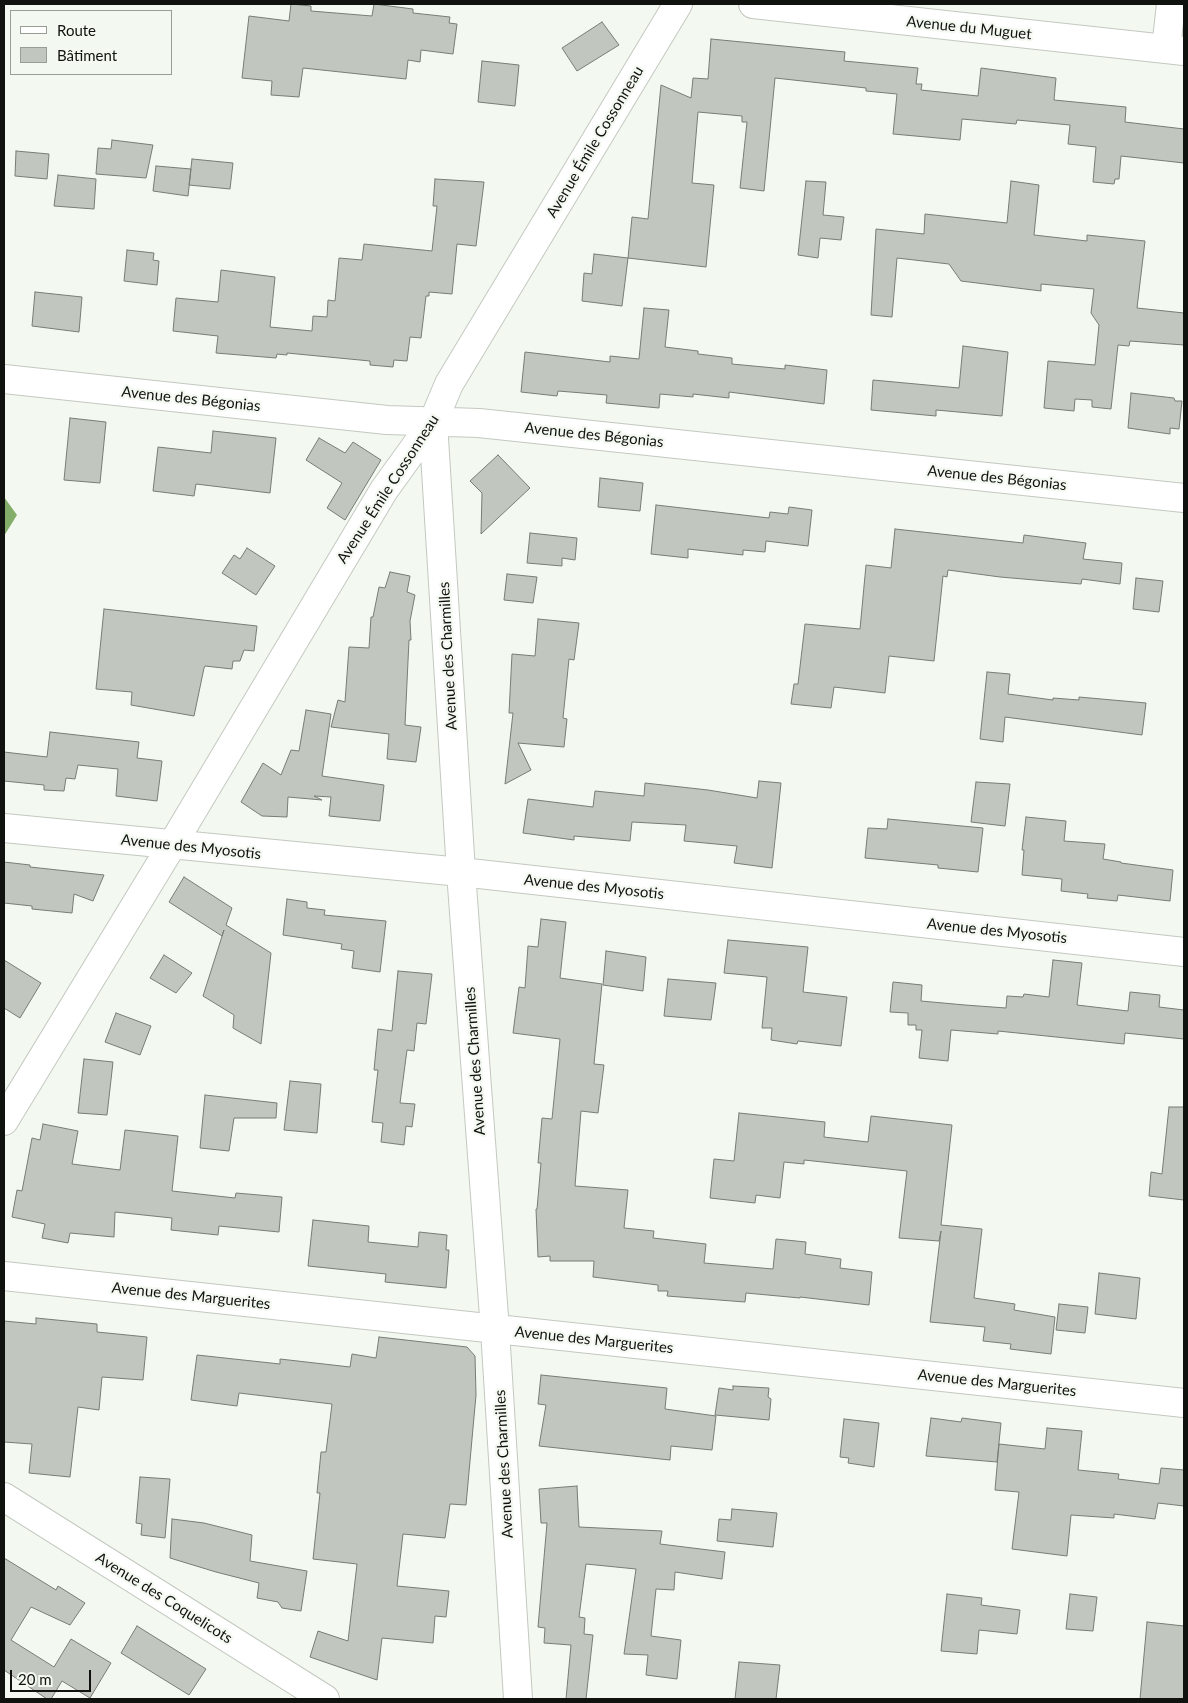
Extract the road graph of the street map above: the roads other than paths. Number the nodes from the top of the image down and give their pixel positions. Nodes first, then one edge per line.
1 (678, 4) edge
2 (753, 4) edge
3 (1171, 4) edge
4 (1175, 50) edge
5 (4, 379) edge
6 (433, 422) junction
7 (1184, 498) edge
8 (4, 828) edge
9 (172, 845) junction
10 (460, 872) junction
11 (1184, 952) edge
12 (4, 1121) edge
13 (4, 1276) edge
14 (496, 1330) junction
15 (1184, 1403) edge
16 (4, 1497) edge
17 (325, 1699) edge
18 (518, 1699) edge

1 - 6 street, Avenue Émile Cossonneau
2 - 4 street, Avenue du Muguet
3 - 4 street
5 - 6 street, Avenue des Bégonias
6 - 7 street, Avenue des Bégonias
6 - 9 street, Avenue Émile Cossonneau
6 - 10 street, Avenue des Charmilles
8 - 9 street, Avenue des Myosotis
9 - 10 street, Avenue des Myosotis
9 - 12 street, Avenue Émile Cossonneau
10 - 11 street, Avenue des Myosotis
10 - 14 street, Avenue des Charmilles
13 - 14 street, Avenue des Marguerites
14 - 15 street, Avenue des Marguerites
14 - 18 street, Avenue des Charmilles
16 - 17 street, Avenue des Coquelicots

